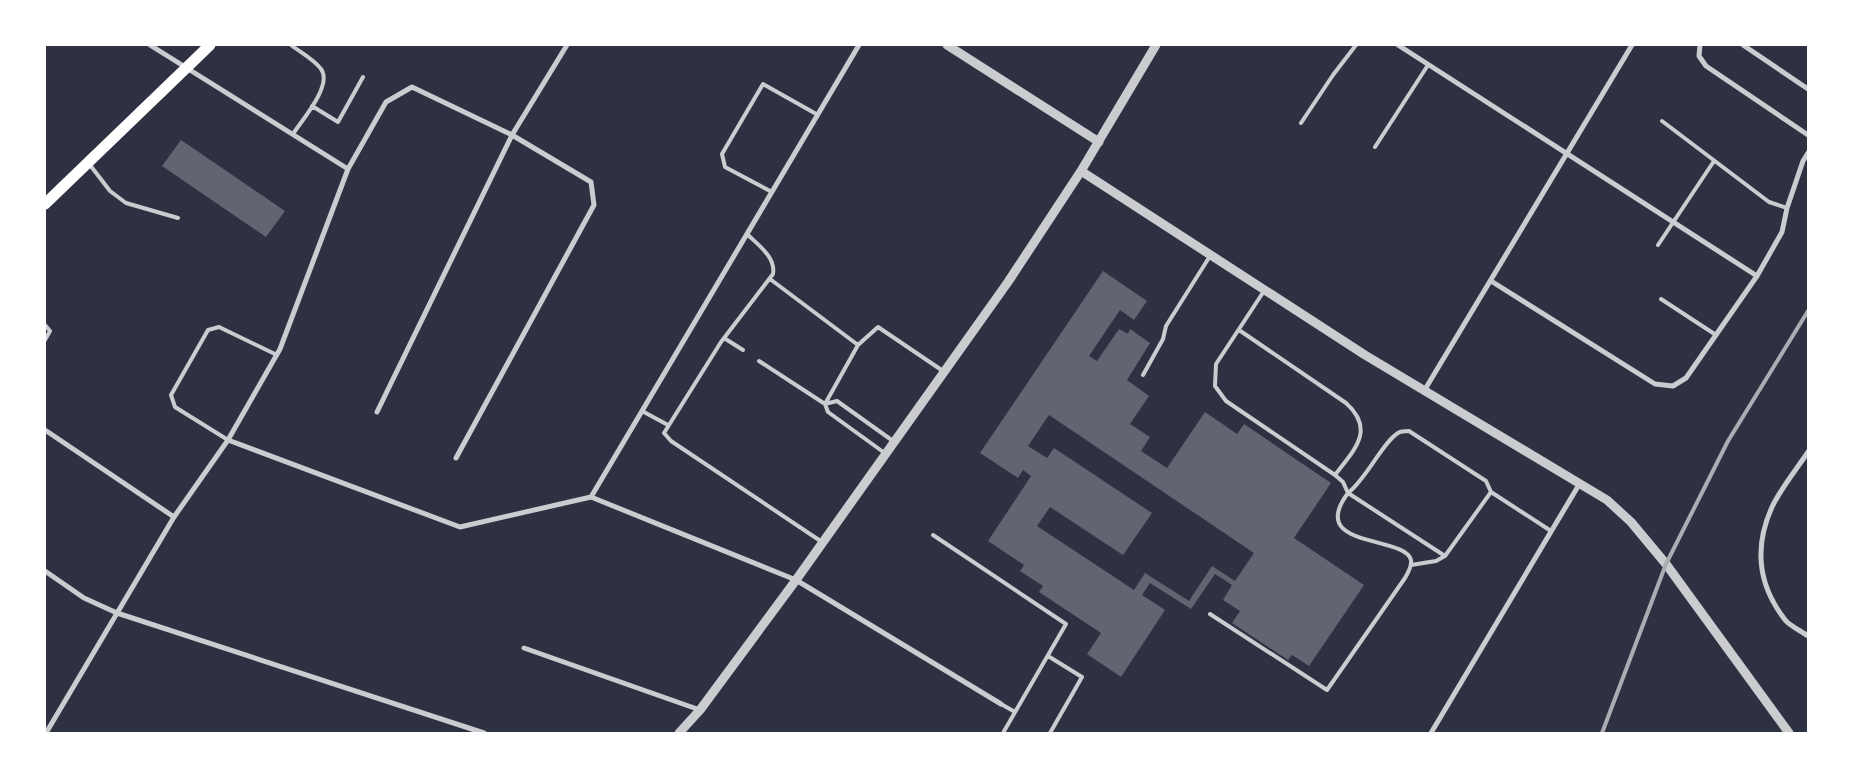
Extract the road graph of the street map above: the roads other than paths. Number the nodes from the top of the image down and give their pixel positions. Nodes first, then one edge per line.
1 (150, 45) edge
2 (210, 45) edge
3 (291, 45) edge
4 (567, 45) edge
5 (858, 45) edge
6 (947, 45) edge
7 (1156, 45) edge
8 (1356, 45) edge
9 (1398, 45) edge
10 (1632, 45) edge
11 (1700, 45) edge
12 (1743, 45) edge
13 (1428, 64) junction
14 (189, 68) junction
15 (363, 77) dead end
16 (1808, 89) edge
17 (312, 106) junction
18 (818, 114) junction
19 (1662, 121) dead end
20 (1300, 123) dead end
21 (293, 134) junction
22 (512, 135) junction
23 (1808, 135) edge
24 (1099, 142) junction
25 (1375, 146) dead end
26 (1808, 153) edge
27 (1568, 154) junction
28 (1714, 160) junction
29 (89, 163) junction
30 (348, 169) junction
31 (1081, 171) junction
32 (772, 192) junction
33 (45, 204) edge
34 (1787, 208) junction
35 (178, 218) dead end
36 (1674, 222) junction
37 (747, 234) junction
38 (1658, 245) dead end
39 (1210, 256) junction
40 (1757, 276) junction
41 (770, 279) junction
42 (1491, 281) junction
43 (1264, 290) junction
44 (1661, 299) dead end
45 (45, 325) edge
46 (1238, 330) junction
47 (1716, 335) junction
48 (724, 338) junction
49 (45, 340) edge
50 (858, 345) junction
51 (743, 350) dead end
52 (277, 355) junction
53 (759, 361) dead end
54 (945, 372) junction
55 (1143, 375) dead end
56 (1424, 391) junction
57 (825, 404) junction
58 (642, 411) junction
59 (378, 412) dead end
60 (668, 425) junction
61 (45, 430) edge
62 (228, 440) junction
63 (895, 442) junction
64 (1808, 452) edge
65 (886, 454) junction
66 (456, 458) dead end
67 (1336, 475) junction
68 (1580, 483) junction
69 (1491, 492) junction
70 (1348, 493) junction
71 (591, 496) junction
72 (174, 516) junction
73 (1552, 530) junction
74 (933, 535) dead end
75 (822, 542) junction
76 (1445, 556) junction
77 (1411, 565) junction
78 (45, 571) edge
79 (796, 580) junction
80 (117, 613) junction
81 (1210, 614) dead end
82 (1808, 636) edge
83 (524, 648) dead end
84 (1048, 656) junction
85 (1001, 704) joint
86 (700, 710) junction
87 (1015, 712) junction
88 (46, 733) edge
89 (484, 733) edge
90 (679, 733) edge
91 (1003, 733) edge
92 (1050, 733) edge
93 (1431, 733) edge
94 (1789, 733) edge

1 - 14 street
2 - 14 main road
3 - 17 lane
4 - 22 street
5 - 18 street
6 - 24 street
7 - 24 street
8 - 20 lane
9 - 13 street
10 - 27 street
11 - 23 street
12 - 16 street
13 - 25 lane
13 - 27 street
14 - 21 street
14 - 29 main road
15 - 17 lane
17 - 21 lane
18 - 32 street
18 - 32 lane
19 - 28 lane
21 - 30 street
22 - 30 street
22 - 59 street
22 - 66 street
24 - 31 street
26 - 34 street
27 - 36 street
27 - 42 street
28 - 34 lane
28 - 36 lane
29 - 33 main road
29 - 35 lane
30 - 52 street
31 - 39 street
31 - 54 street
32 - 37 street
34 - 40 street
36 - 38 lane
36 - 40 street
37 - 41 lane
37 - 58 street
39 - 43 street
39 - 55 lane
40 - 47 street
41 - 48 lane
41 - 50 lane
42 - 47 street
42 - 56 street
43 - 46 lane
43 - 56 street
44 - 47 lane
45 - 49 lane
46 - 67 lane
46 - 67 lane
48 - 51 lane
48 - 60 lane
50 - 54 lane
50 - 57 lane
52 - 62 street
52 - 62 lane
53 - 57 lane
54 - 63 street
56 - 68 street
57 - 63 lane
57 - 65 lane
58 - 60 lane
58 - 71 street
60 - 75 lane
61 - 72 street
62 - 71 street
62 - 72 street
63 - 65 street
64 - 82 street
65 - 75 street
67 - 70 lane
68 - 73 street
68 - 94 street
69 - 70 lane
69 - 73 lane
69 - 76 lane
70 - 76 lane
70 - 77 lane
71 - 79 street
72 - 80 street
73 - 93 street
74 - 84 lane
75 - 79 street
76 - 77 lane
77 - 81 lane
78 - 80 street
79 - 85 street
79 - 86 street
80 - 88 street
80 - 89 street
83 - 86 street
84 - 87 lane
84 - 92 lane
85 - 87 lane
86 - 90 street
87 - 91 lane

